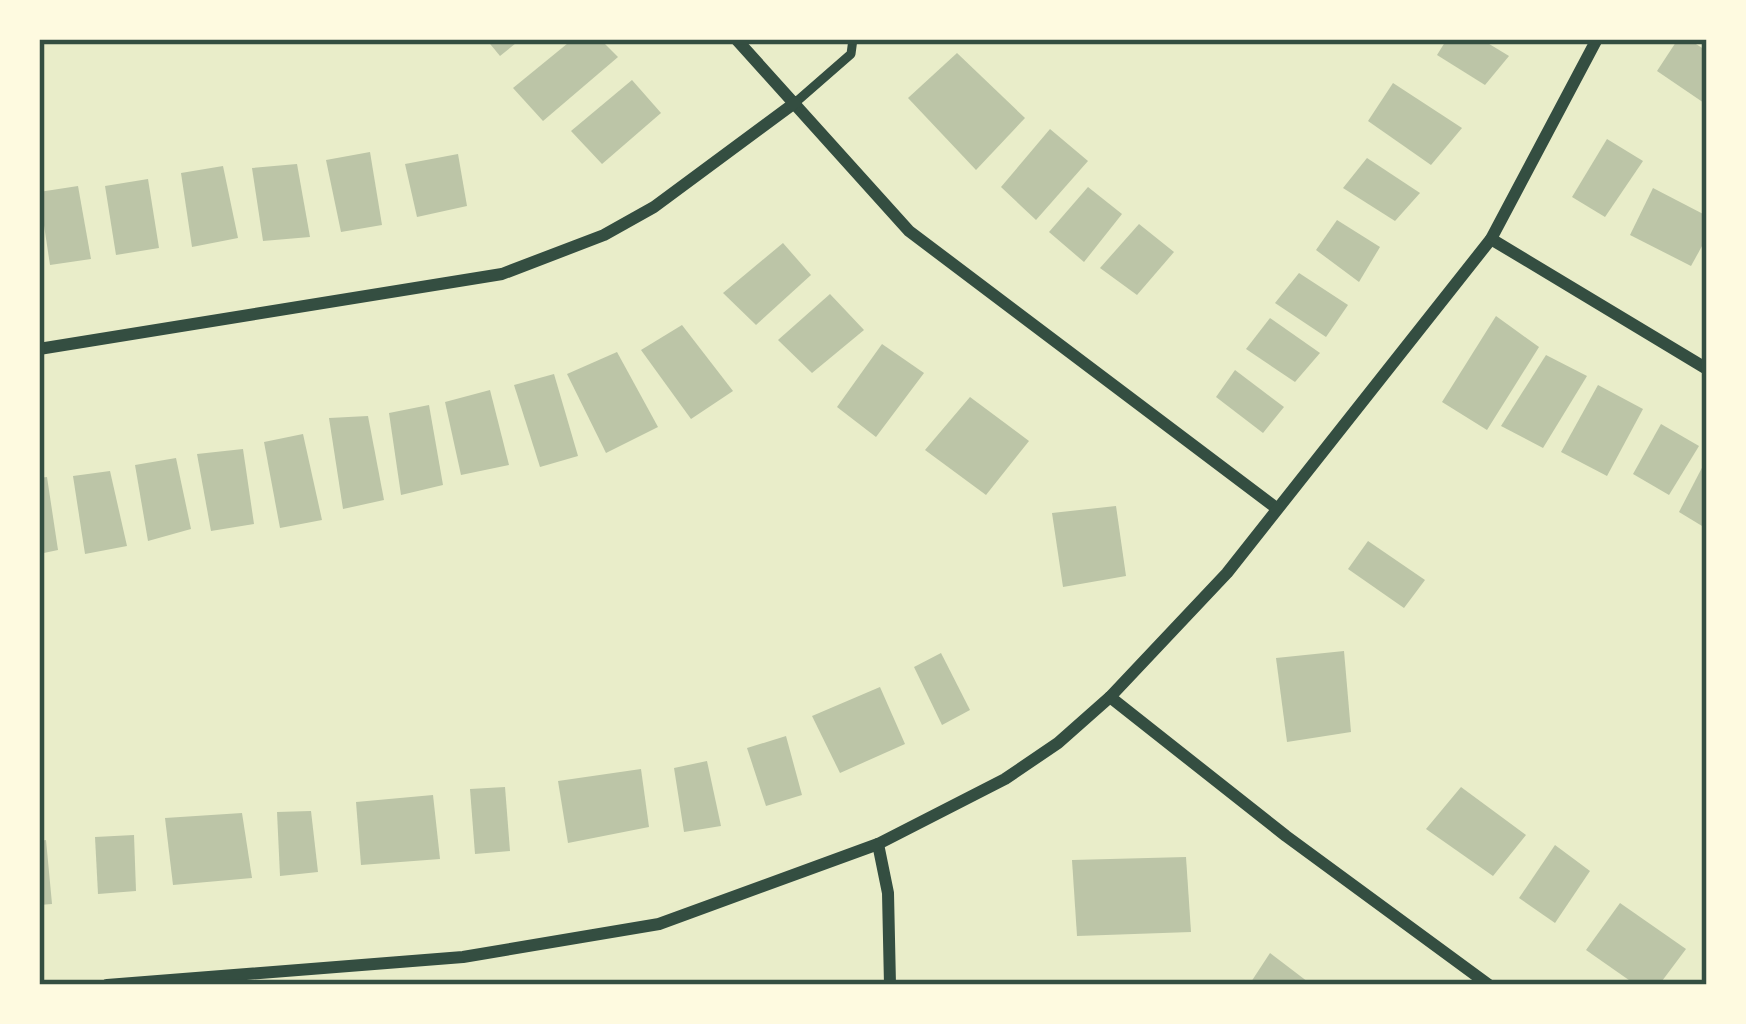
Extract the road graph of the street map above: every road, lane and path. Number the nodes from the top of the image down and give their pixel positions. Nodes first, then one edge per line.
1 (736, 39) edge
2 (853, 39) edge
3 (1597, 39) edge
4 (796, 101) junction
5 (1491, 239) junction
6 (39, 349) edge
7 (1707, 369) edge
8 (1275, 507) junction
9 (1110, 697) junction
10 (878, 844) junction
11 (201, 981) edge
12 (107, 985) edge
13 (890, 985) edge
14 (1490, 985) edge

1 - 4 street
2 - 4 lane
3 - 5 street
4 - 6 street
4 - 8 street
5 - 7 street
5 - 8 street
8 - 9 street
9 - 10 street
9 - 14 street
10 - 11 street
10 - 13 street
11 - 12 street

